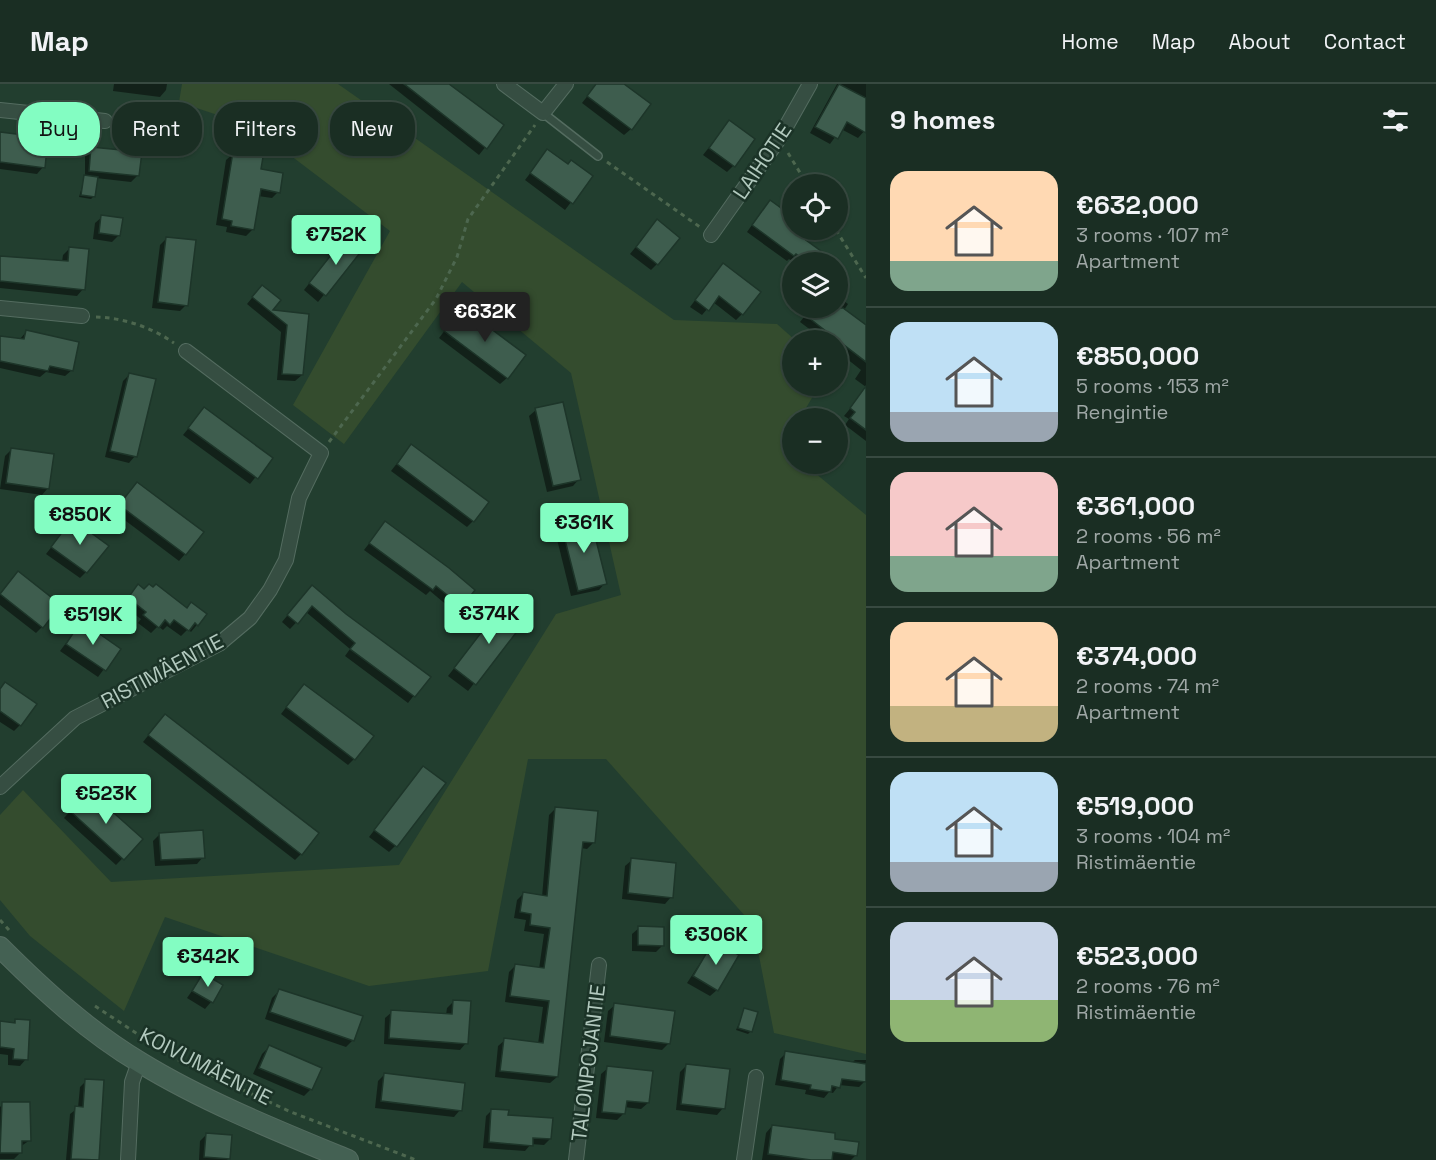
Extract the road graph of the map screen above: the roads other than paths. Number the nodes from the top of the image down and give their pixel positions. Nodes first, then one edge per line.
1 (504, 84) edge
2 (566, 84) edge
3 (810, 84) edge
4 (0, 110) edge
5 (543, 113) junction
6 (105, 121) dead end
7 (598, 156) road end
8 (711, 236) road end
9 (0, 308) edge
10 (82, 316) road end
11 (186, 351) road end
12 (0, 787) edge
13 (7, 942) edge
14 (599, 965) dead end
15 (139, 1062) junction
16 (756, 1077) dead end
17 (128, 1160) edge
18 (348, 1160) edge
19 (576, 1160) edge
20 (744, 1160) edge

1 - 5 street
2 - 5 street
3 - 8 street, LAIHOTIE
4 - 6 street
5 - 7 lane
9 - 10 street
11 - 12 street, RISTIMÄENTIE
13 - 15 street, KOIVUMÄENTIE
14 - 19 street, TALONPOJANTIE
15 - 17 street
15 - 18 street, KOIVUMÄENTIE
16 - 20 street

